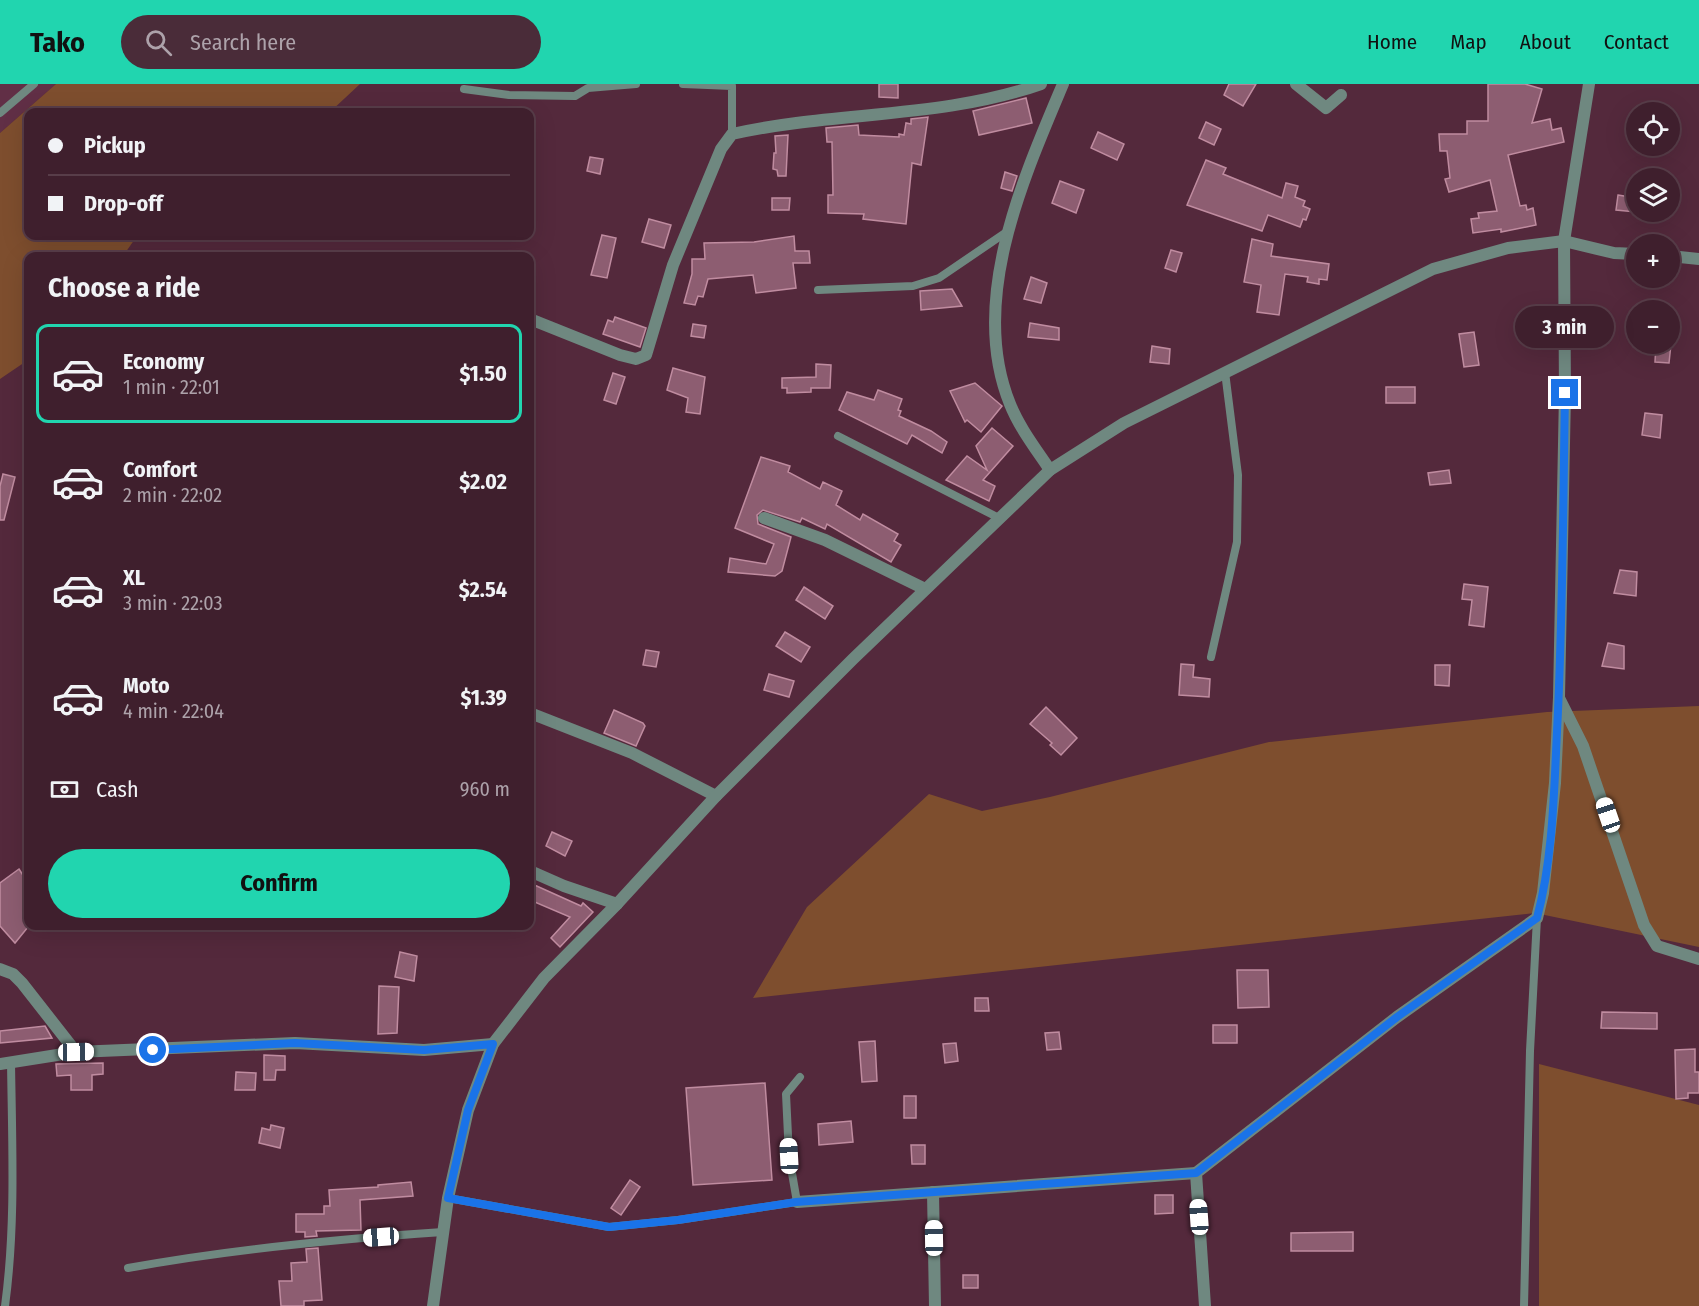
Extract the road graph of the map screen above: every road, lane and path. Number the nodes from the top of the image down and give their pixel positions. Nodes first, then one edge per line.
1 (34, 84) edge
2 (636, 84) edge
3 (683, 84) edge
4 (1041, 84) edge
5 (1063, 84) edge
6 (1296, 84) edge
7 (1588, 84) edge
8 (464, 88) dead end
9 (1341, 95) dead end
10 (0, 113) edge
11 (732, 134) junction
12 (1009, 231) junction
13 (1564, 241) junction
14 (1626, 254) edge
15 (1680, 257) edge
16 (1699, 258) edge
17 (818, 290) dead end
18 (534, 321) edge
19 (1225, 372) junction
20 (838, 436) dead end
21 (1050, 470) junction
22 (764, 518) dead end
23 (999, 518) junction
24 (925, 589) junction
25 (1211, 657) dead end
26 (1559, 697) junction
27 (534, 715) edge
28 (716, 796) junction
29 (534, 873) edge
30 (617, 904) junction
31 (1537, 918) junction
32 (1699, 959) edge
33 (0, 969) edge
34 (493, 1044) junction
35 (76, 1052) junction
36 (5, 1063) edge
37 (800, 1077) dead end
38 (1196, 1173) junction
39 (933, 1192) junction
40 (448, 1198) junction
41 (796, 1202) junction
42 (443, 1232) junction
43 (128, 1268) dead end
44 (5, 1306) edge
45 (433, 1306) edge
46 (935, 1306) edge
47 (1205, 1306) edge
48 (1524, 1306) edge

1 - 10 lane
2 - 8 lane
3 - 11 lane
4 - 11 street
5 - 12 street
6 - 9 street
7 - 13 street
11 - 18 street
12 - 17 lane
12 - 21 street
13 - 14 street
13 - 19 street
13 - 26 street
15 - 16 street
19 - 21 street
19 - 25 lane
20 - 23 lane
21 - 23 street
22 - 24 street
23 - 24 street
24 - 28 street
26 - 31 street
26 - 32 street
27 - 28 street
28 - 30 street
29 - 30 street
30 - 34 street
31 - 38 street
31 - 48 lane
33 - 35 street
34 - 35 street
34 - 40 street
35 - 36 street
36 - 44 lane
37 - 41 lane
38 - 39 street
38 - 47 street
39 - 41 street
39 - 46 street
40 - 41 lane
40 - 42 street
42 - 43 lane
42 - 45 street

